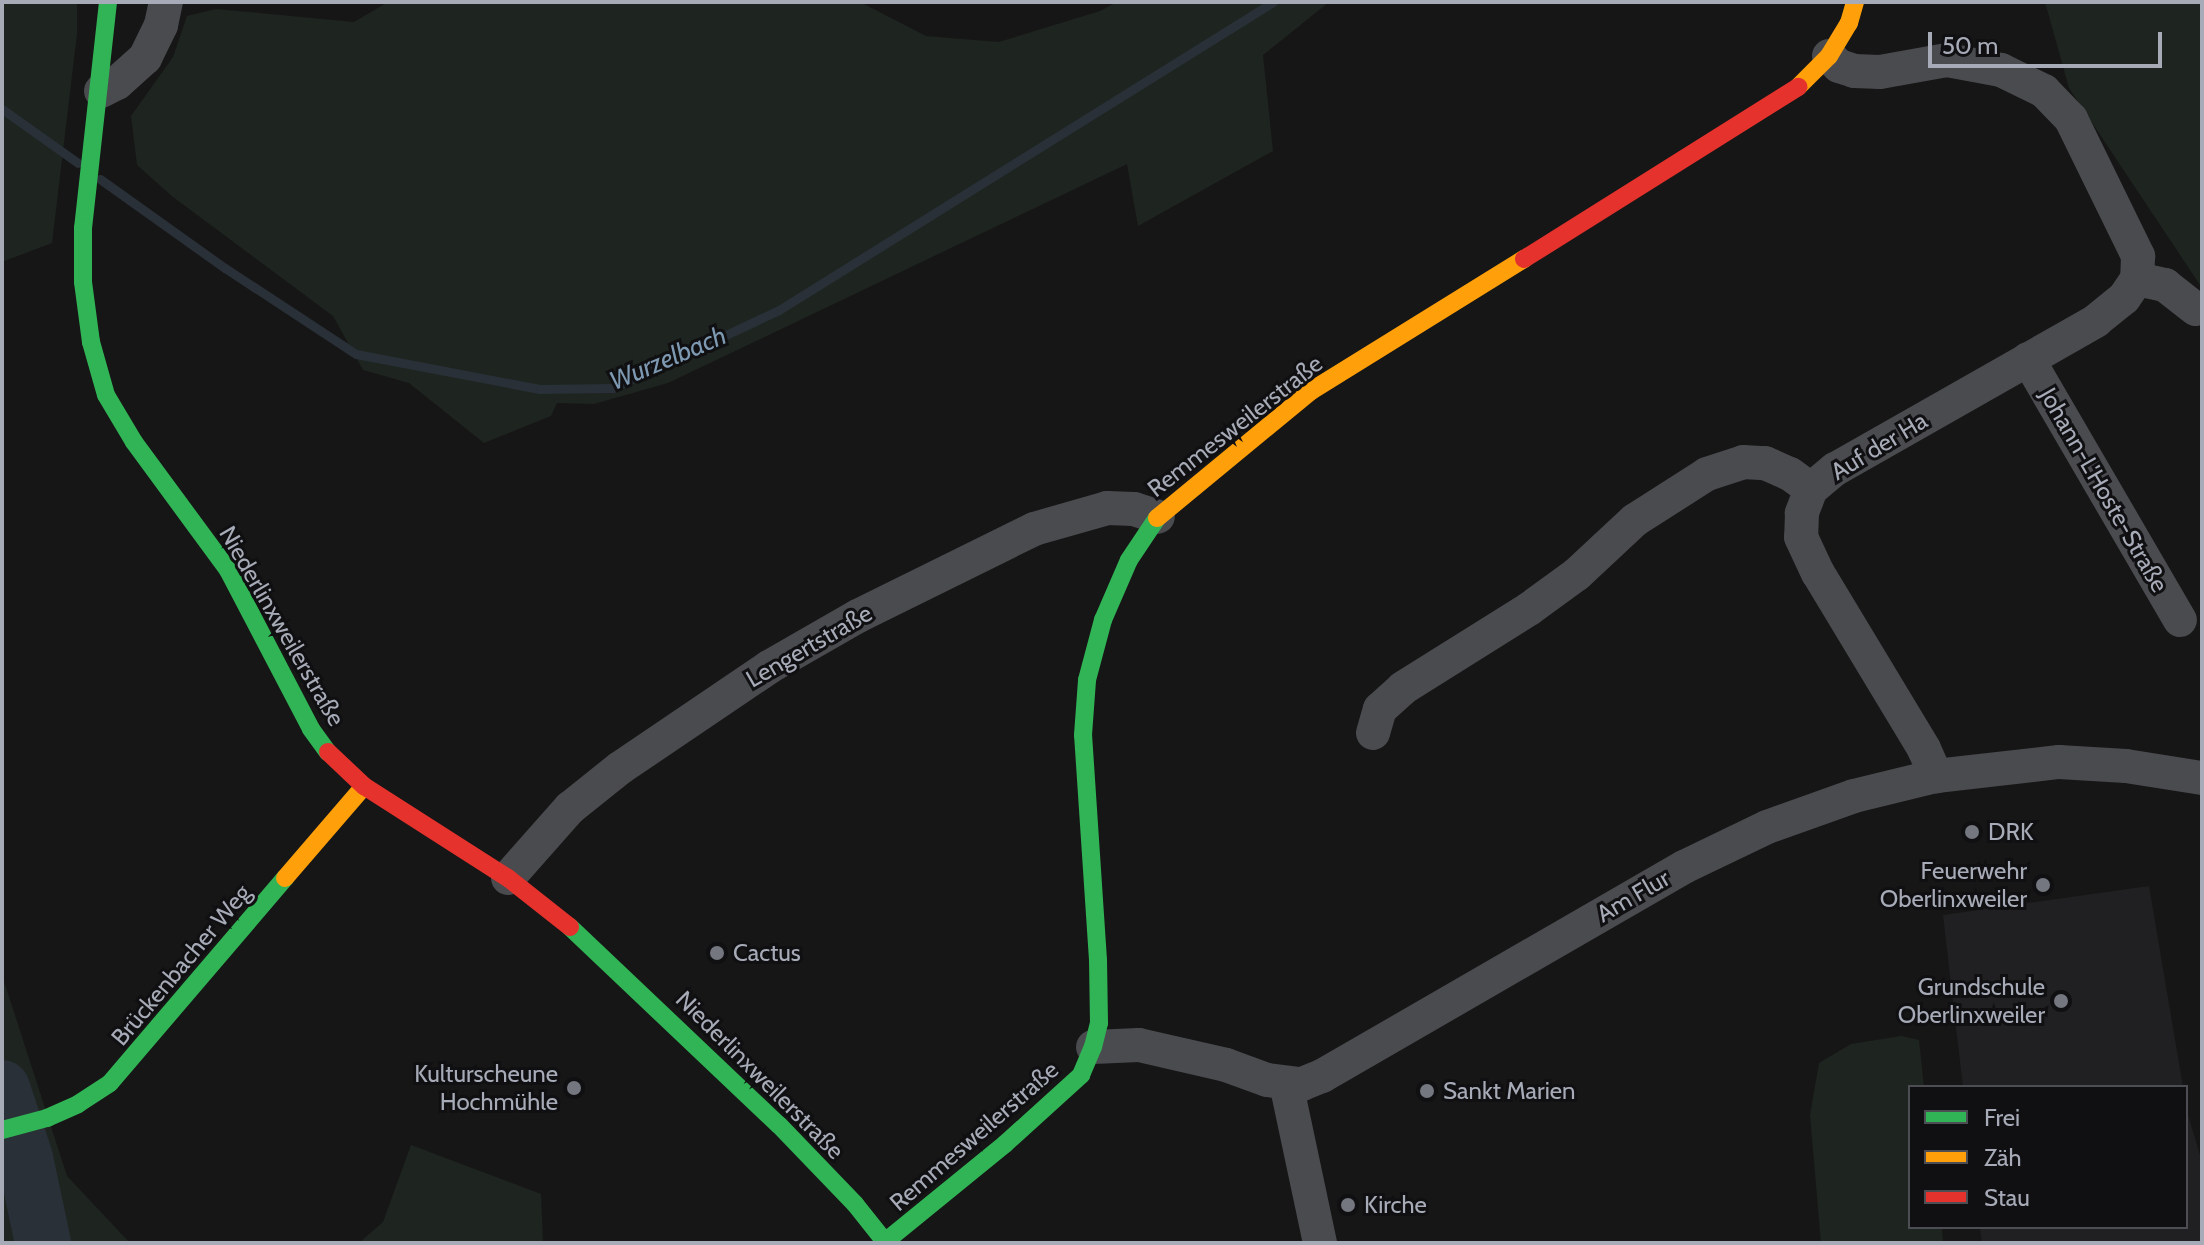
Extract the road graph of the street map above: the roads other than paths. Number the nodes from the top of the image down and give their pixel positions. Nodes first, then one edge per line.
1 (108, 2) edge
2 (166, 2) edge
3 (1855, 2) edge
4 (1829, 56) junction
5 (101, 91) junction
6 (2137, 279) junction
7 (2196, 309) dead end
8 (2028, 359) junction
9 (1811, 489) junction
10 (1158, 517) junction
11 (2180, 620) dead end
12 (1373, 733) dead end
13 (1936, 776) junction
14 (2202, 778) edge
15 (364, 786) junction
16 (508, 878) junction
17 (1093, 1047) junction
18 (1286, 1083) junction
19 (2, 1130) edge
20 (886, 1242) edge
21 (1320, 1243) edge

1 - 5 main road, Niederlinxweilerstraße
2 - 5 street
3 - 4 main road, Remmesweilerstraße
4 - 6 street
4 - 10 main road, Remmesweilerstraße
5 - 15 main road, Niederlinxweilerstraße
6 - 7 street
6 - 8 street, Auf der Ha
8 - 9 street, Auf der Ha
8 - 11 street, Johann-L'Hoste-Straße
9 - 12 street
9 - 13 street, Auf der Ha
10 - 16 street, Lengertstraße
10 - 17 main road, Remmesweilerstraße
13 - 14 street, Am Flur
13 - 18 street, Am Flur
15 - 16 main road, Niederlinxweilerstraße
15 - 19 main road, Brückenbacher Weg
16 - 20 main road, Niederlinxweilerstraße
17 - 18 street, Am Flur
17 - 20 main road, Remmesweilerstraße
18 - 21 street

